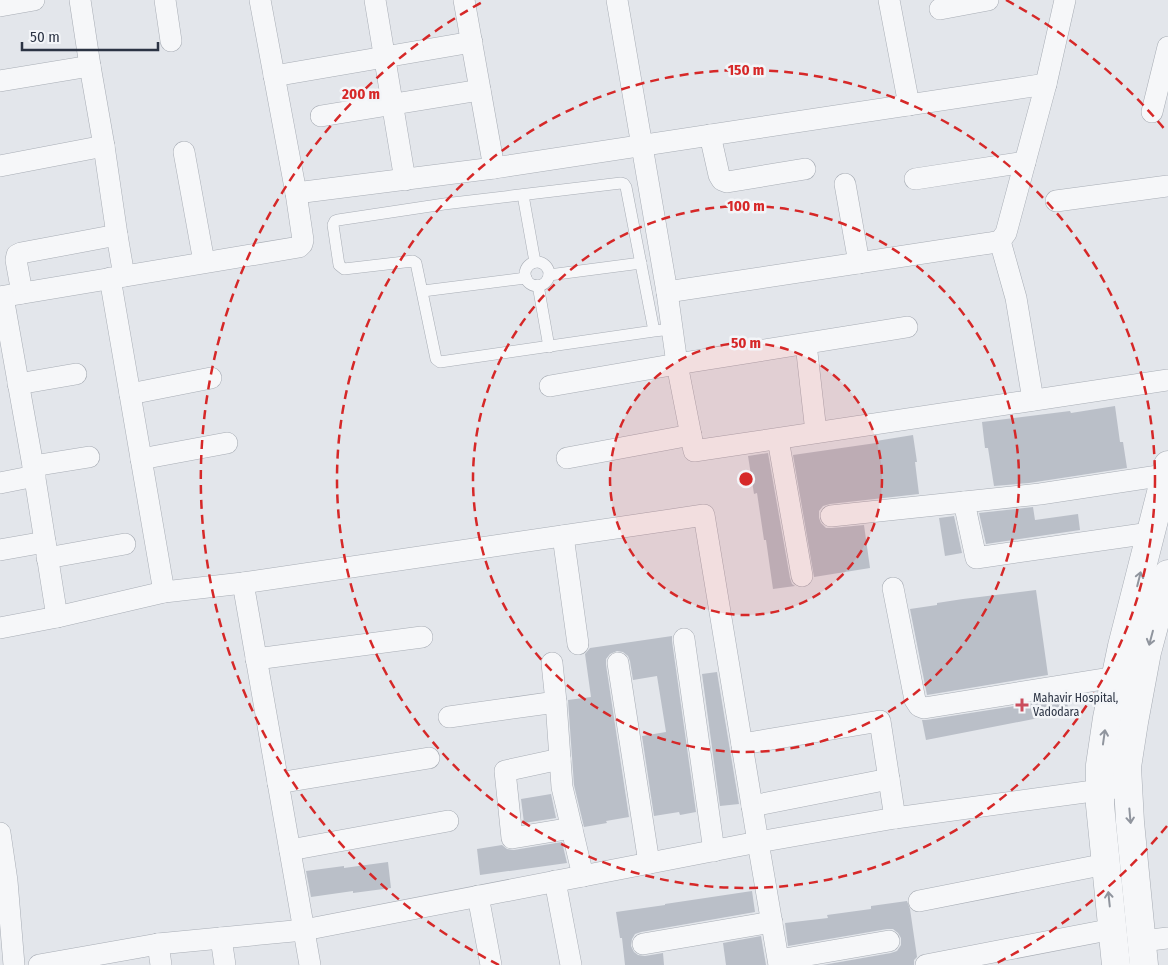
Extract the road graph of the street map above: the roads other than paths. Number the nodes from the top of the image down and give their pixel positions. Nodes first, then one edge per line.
1 (34, 0) edge
2 (80, 0) edge
3 (165, 0) edge
4 (260, 0) edge
5 (375, 0) edge
6 (464, 0) edge
7 (617, 0) edge
8 (889, 0) edge
9 (988, 0) edge
10 (1065, 0) edge
11 (0, 6) edge
12 (940, 9) dead end
13 (171, 41) dead end
14 (472, 42) junction
15 (1168, 47) edge
16 (384, 56) junction
17 (90, 66) junction
18 (274, 76) junction
19 (0, 81) edge
20 (1046, 84) junction
21 (480, 90) junction
22 (393, 105) junction
23 (909, 105) junction
24 (1152, 112) dead end
25 (321, 116) dead end
26 (710, 135) junction
27 (642, 145) junction
28 (104, 146) junction
29 (184, 152) dead end
30 (1025, 162) junction
31 (0, 166) edge
32 (494, 168) junction
33 (805, 169) dead end
34 (915, 179) dead end
35 (405, 180) junction
36 (845, 184) dead end
37 (1168, 186) edge
38 (296, 193) junction
39 (523, 195) junction
40 (1056, 200) dead end
41 (117, 235) junction
42 (1000, 240) junction
43 (204, 262) junction
44 (535, 262) junction
45 (641, 263) junction
46 (859, 263) junction
47 (549, 275) junction
48 (117, 277) junction
49 (526, 278) junction
50 (538, 285) junction
51 (423, 291) junction
52 (667, 292) junction
53 (8, 296) edge
54 (907, 327) dead end
55 (663, 330) junction
56 (806, 344) junction
57 (549, 347) junction
58 (677, 364) junction
59 (76, 374) dead end
60 (211, 378) dead end
61 (1168, 380) edge
62 (18, 384) junction
63 (550, 386) dead end
64 (130, 394) junction
65 (1033, 400) junction
66 (816, 432) junction
67 (691, 435) junction
68 (778, 439) junction
69 (227, 443) dead end
70 (89, 457) dead end
71 (568, 458) dead end
72 (141, 459) junction
73 (1167, 470) edge
74 (34, 471) junction
75 (0, 483) edge
76 (964, 502) junction
77 (831, 516) dead end
78 (1150, 534) junction
79 (563, 536) junction
80 (125, 544) dead end
81 (0, 550) edge
82 (46, 550) junction
83 (1168, 574) edge
84 (802, 576) dead end
85 (243, 583) junction
86 (893, 588) dead end
87 (164, 592) junction
88 (57, 617) junction
89 (0, 628) edge
90 (422, 637) dead end
91 (684, 639) dead end
92 (578, 644) dead end
93 (256, 659) junction
94 (552, 663) dead end
95 (618, 663) dead end
96 (1116, 677) junction
97 (556, 702) junction
98 (449, 716) dead end
99 (742, 744) junction
100 (429, 758) dead end
101 (560, 760) junction
102 (889, 779) junction
103 (278, 783) junction
104 (1128, 785) junction
105 (1100, 790) junction
106 (752, 806) junction
107 (894, 818) junction
108 (448, 821) dead end
109 (572, 828) junction
110 (0, 833) edge
111 (758, 842) junction
112 (290, 850) junction
113 (714, 851) junction
114 (649, 863) junction
115 (1106, 864) junction
116 (583, 876) junction
117 (555, 881) junction
118 (4, 882) edge
119 (478, 896) junction
120 (919, 901) dead end
121 (772, 922) junction
122 (1112, 929) junction
123 (304, 930) junction
124 (221, 938) junction
125 (889, 941) dead end
126 (643, 944) dead end
127 (1151, 948) edge
128 (159, 955) edge
129 (779, 963) edge
130 (926, 964) edge
131 (14, 965) edge
132 (39, 965) edge
133 (226, 965) edge
134 (310, 965) edge
135 (491, 965) edge
136 (571, 965) edge
137 (1116, 965) edge

1 - 11 street
2 - 17 street
3 - 13 street
4 - 18 street
5 - 16 street
6 - 14 street
7 - 27 street
8 - 23 street
9 - 12 street
10 - 20 street
14 - 16 street
14 - 21 street
15 - 24 street
16 - 18 street
16 - 22 street
17 - 19 street
17 - 28 street
18 - 38 street
20 - 23 street
20 - 30 street
21 - 22 street
21 - 32 street
22 - 25 street
22 - 35 street
23 - 26 street
26 - 27 street
26 - 33 street
27 - 32 street
27 - 52 street
28 - 31 street
28 - 41 street
29 - 43 street
30 - 34 street
30 - 42 street
32 - 35 street
35 - 38 street
36 - 46 street
37 - 40 street
38 - 43 street
39 - 44 lane
39 - 45 lane
39 - 51 lane
41 - 48 street
41 - 53 street
42 - 46 street
42 - 65 street
43 - 48 street
44 - 47 lane
44 - 49 lane
45 - 47 lane
45 - 55 lane
46 - 52 street
47 - 50 lane
48 - 53 street
48 - 64 street
49 - 50 lane
49 - 51 lane
50 - 57 lane
51 - 57 lane
52 - 55 street
53 - 62 street
54 - 56 street
55 - 57 lane
55 - 58 street
56 - 58 street
56 - 66 street
58 - 63 street
58 - 67 street
59 - 62 street
60 - 64 street
61 - 65 street
62 - 74 street
64 - 72 street
65 - 66 street
66 - 68 street
67 - 68 street
67 - 71 street
68 - 84 street
69 - 72 street
70 - 74 street
72 - 87 street
73 - 76 street
73 - 78 street
74 - 75 street
74 - 82 street
76 - 77 street
76 - 78 street
96 -> 78 street
79 - 85 street
79 - 92 street
79 - 99 street
80 - 82 street
81 - 82 street
82 - 88 street
83 -> 104 street
85 - 87 street
85 - 93 street
86 - 96 street
87 - 88 street
88 - 89 street
90 - 93 street
91 - 113 street
93 - 103 street
94 - 97 street
95 - 114 street
105 -> 96 street
97 - 98 street
97 - 101 street
99 - 102 street
99 - 106 street
100 - 103 street
101 - 109 street
101 - 109 street
102 - 106 street
102 - 107 street
103 - 112 street
104 - 105 street
104 -> 127 street
105 - 107 street
105 - 115 street
106 - 111 street
107 - 111 street
108 - 112 street
109 - 116 street
110 - 118 street
111 - 113 street
111 - 121 street
112 - 123 street
113 - 114 street
114 - 116 street
115 - 120 street
122 -> 115 street
116 - 117 street
117 - 119 street
117 - 136 street
118 - 131 street
119 - 123 street
119 - 135 street
121 - 126 street
121 - 129 street
122 - 130 street
122 - 137 street
123 - 124 street
123 - 134 street
124 - 128 street
124 - 133 street
125 - 129 street
128 - 132 street

